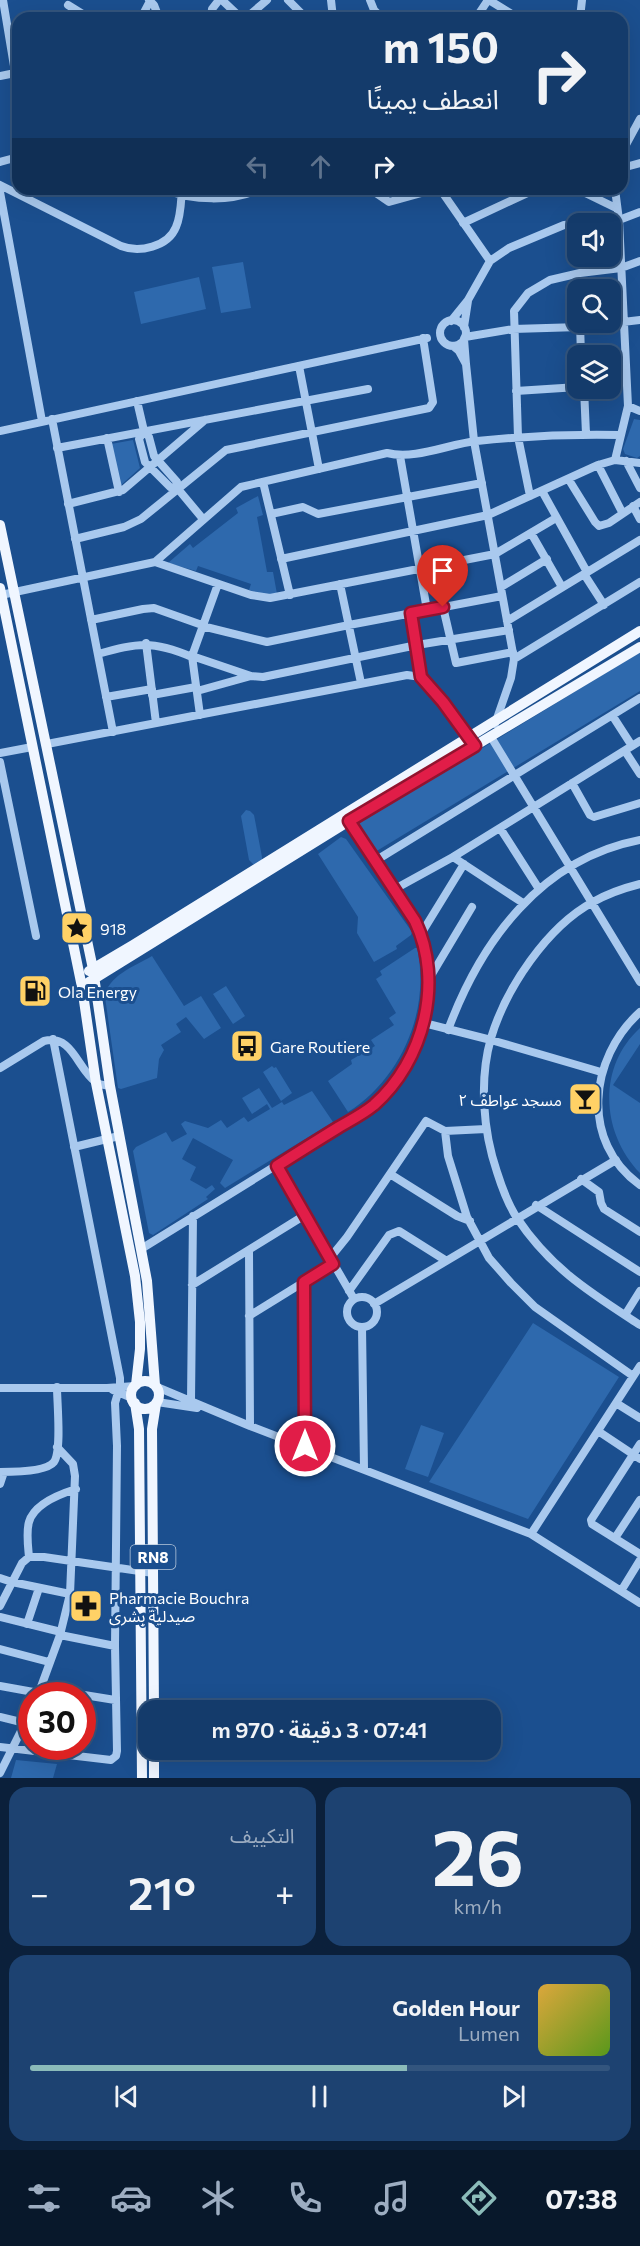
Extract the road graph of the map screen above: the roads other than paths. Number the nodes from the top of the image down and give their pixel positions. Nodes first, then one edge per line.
1 (3, 0) edge
2 (220, 0) edge
3 (267, 0) edge
4 (288, 0) edge
5 (489, 0) edge
6 (67, 2) edge
7 (81, 12) edge
8 (212, 12) edge
9 (234, 12) edge
10 (253, 12) edge
11 (300, 12) edge
12 (508, 12) edge
13 (12, 42) edge
14 (640, 119) edge
15 (628, 141) edge
16 (0, 192) edge
17 (20, 195) edge
18 (182, 195) edge
19 (206, 195) edge
20 (238, 195) edge
21 (379, 195) edge
22 (415, 195) edge
23 (443, 195) edge
24 (523, 195) edge
25 (589, 195) edge
26 (615, 195) edge
27 (616, 208) junction
28 (640, 212) edge
29 (617, 213) edge
30 (621, 219) edge
31 (464, 223) junction
32 (567, 225) edge
33 (490, 261) junction
34 (640, 261) edge
35 (621, 268) junction
36 (580, 273) junction
37 (580, 279) edge
38 (468, 300) junction
39 (640, 320) edge
40 (623, 322) junction
41 (447, 323) junction
42 (567, 326) edge
43 (464, 327) junction
44 (513, 329) junction
45 (425, 338) junction
46 (465, 338) junction
47 (449, 344) junction
48 (466, 364) junction
49 (299, 366) junction
50 (567, 388) edge
51 (368, 389) dead end
52 (516, 391) junction
53 (584, 399) edge
54 (137, 401) junction
55 (306, 401) junction
56 (628, 406) junction
57 (640, 411) edge
58 (52, 419) junction
59 (205, 420) junction
60 (42, 421) junction
61 (0, 430) edge
62 (144, 431) junction
63 (312, 433) junction
64 (586, 434) junction
65 (620, 435) junction
66 (518, 437) junction
67 (107, 438) junction
68 (474, 441) junction
69 (57, 448) junction
70 (400, 456) junction
71 (615, 460) junction
72 (626, 460) junction
73 (640, 463) edge
74 (155, 465) junction
75 (598, 465) junction
76 (319, 468) junction
77 (569, 480) junction
78 (263, 482) junction
79 (482, 483) junction
80 (640, 488) edge
81 (178, 489) junction
82 (543, 491) junction
83 (119, 492) junction
84 (530, 496) junction
85 (408, 497) junction
86 (68, 504) junction
87 (636, 504) edge
88 (622, 513) junction
89 (271, 514) junction
90 (488, 515) junction
91 (556, 518) junction
92 (203, 519) junction
93 (640, 519) edge
94 (0, 525) edge
95 (412, 530) junction
96 (531, 533) junction
97 (75, 539) junction
98 (640, 540) edge
99 (495, 554) junction
100 (281, 559) junction
101 (547, 560) junction
102 (155, 562) junction
103 (419, 569) junction
104 (586, 573) junction
105 (83, 578) junction
106 (640, 582) edge
107 (218, 584) junction
108 (340, 584) junction
109 (562, 587) junction
110 (5, 592) edge
111 (501, 592) junction
112 (290, 595) junction
113 (604, 605) junction
114 (443, 607) junction
115 (428, 610) junction
116 (411, 613) junction
117 (91, 620) junction
118 (507, 621) junction
119 (349, 625) junction
120 (202, 626) junction
121 (509, 630) junction
122 (640, 631) edge
123 (451, 639) junction
124 (146, 643) junction
125 (417, 645) junction
126 (640, 647) edge
127 (98, 654) junction
128 (192, 656) junction
129 (513, 656) junction
130 (355, 659) junction
131 (251, 676) junction
132 (421, 677) junction
133 (360, 683) junction
134 (196, 689) junction
135 (152, 692) junction
136 (106, 697) junction
137 (640, 698) edge
138 (200, 715) junction
139 (612, 715) junction
140 (156, 723) junction
141 (495, 731) junction
142 (113, 732) junction
143 (640, 741) edge
144 (473, 742) junction
145 (47, 744) junction
146 (32, 747) junction
147 (628, 748) junction
148 (0, 753) edge
149 (0, 762) edge
150 (514, 774) junction
151 (640, 774) edge
152 (572, 783) junction
153 (640, 803) edge
154 (533, 806) junction
155 (347, 817) junction
156 (500, 828) junction
157 (640, 840) edge
158 (453, 857) junction
159 (375, 861) junction
160 (464, 864) junction
161 (570, 867) junction
162 (640, 884) edge
163 (539, 889) junction
164 (393, 890) junction
165 (592, 902) junction
166 (523, 903) junction
167 (471, 907) dead end
168 (421, 934) junction
169 (36, 936) dead end
170 (94, 974) junction
171 (79, 975) junction
172 (429, 979) junction
173 (640, 982) edge
174 (81, 987) junction
175 (640, 1012) edge
176 (424, 1023) junction
177 (448, 1030) junction
178 (52, 1039) junction
179 (491, 1040) junction
180 (0, 1068) edge
181 (601, 1072) junction
182 (96, 1083) junction
183 (110, 1086) junction
184 (486, 1129) junction
185 (445, 1131) junction
186 (113, 1137) junction
187 (74, 1147) junction
188 (616, 1160) junction
189 (277, 1166) junction
190 (390, 1174) junction
191 (581, 1179) junction
192 (640, 1185) edge
193 (536, 1205) junction
194 (305, 1215) junction
195 (193, 1216) junction
196 (516, 1217) junction
197 (470, 1221) junction
198 (640, 1232) edge
199 (480, 1240) junction
200 (141, 1250) junction
201 (249, 1251) junction
202 (445, 1260) junction
203 (332, 1261) junction
204 (640, 1272) edge
205 (304, 1282) junction
206 (192, 1285) junction
207 (349, 1291) junction
208 (640, 1291) edge
209 (354, 1299) junction
210 (374, 1304) junction
211 (625, 1315) junction
212 (249, 1316) junction
213 (640, 1325) edge
214 (362, 1326) junction
215 (139, 1362) junction
216 (152, 1362) junction
217 (640, 1366) edge
218 (633, 1376) junction
219 (135, 1385) junction
220 (156, 1386) junction
221 (0, 1388) edge
222 (57, 1388) junction
223 (119, 1388) junction
224 (133, 1401) junction
225 (191, 1401) junction
226 (156, 1403) junction
227 (616, 1403) junction
228 (213, 1411) junction
229 (640, 1418) edge
230 (250, 1426) junction
231 (139, 1429) junction
232 (152, 1429) junction
233 (598, 1431) junction
234 (640, 1444) edge
235 (305, 1446) junction
236 (57, 1447) junction
237 (637, 1456) edge
238 (364, 1469) junction
239 (2, 1472) edge
240 (0, 1484) edge
241 (76, 1489) junction
242 (640, 1500) edge
243 (637, 1510) edge
244 (531, 1534) junction
245 (615, 1538) junction
246 (640, 1554) edge
247 (29, 1557) junction
248 (640, 1560) edge
249 (72, 1561) junction
250 (115, 1568) junction
251 (140, 1572) junction
252 (153, 1572) junction
253 (0, 1578) edge
254 (12, 1582) junction
255 (39, 1588) junction
256 (621, 1591) junction
257 (70, 1594) junction
258 (640, 1603) edge
259 (0, 1606) edge
260 (0, 1617) edge
261 (27, 1624) junction
262 (60, 1634) junction
263 (115, 1646) junction
264 (0, 1649) edge
265 (49, 1662) junction
266 (42, 1682) edge
267 (0, 1686) edge
268 (18, 1689) edge
269 (96, 1698) edge
270 (115, 1700) junction
271 (154, 1700) edge
272 (0, 1716) edge
273 (18, 1721) edge
274 (18, 1737) edge
275 (0, 1747) edge
276 (12, 1749) junction
277 (154, 1760) edge
278 (0, 1773) edge
279 (142, 1778) edge
280 (154, 1778) edge

1 - 13 street
2 - 8 street
2 - 9 street
3 - 10 street
4 - 11 street
5 - 12 street
6 - 7 street
14 - 15 street
16 - 60 street
17 - 18 street
19 - 20 street
21 - 22 street
23 - 31 street
24 - 31 street
25 - 27 street
26 - 27 street
27 - 29 street
28 - 30 street
31 - 33 street
32 - 33 street
33 - 38 street
34 - 35 street
35 - 36 street
35 - 40 street
36 - 37 street
36 - 44 street
38 - 41 street
38 - 43 street
39 - 40 street
40 - 56 street
41 - 43 street
41 - 45 street
41 - 47 street
42 - 44 street
43 - 46 street
44 - 46 street
44 - 52 street
45 - 47 street
45 - 49 street
45 - 63 street
46 - 47 street
46 - 48 street
47 - 48 street
48 - 68 street
49 - 54 street
49 - 55 street
50 - 52 street
51 - 55 street
52 - 66 street
53 - 64 street
54 - 58 street
54 - 62 street
55 - 59 street
55 - 63 street
56 - 57 street
56 - 65 street
58 - 60 street
58 - 69 street
59 - 62 street
59 - 74 street
60 - 61 street
62 - 67 street
62 - 74 street
63 - 76 street
63 - 81 street
64 - 65 street
64 - 66 street
65 - 71 street
66 - 68 street
66 - 84 street
67 - 69 street
67 - 83 street
68 - 70 street
68 - 79 street
69 - 86 street
70 - 76 street
70 - 85 street
71 - 72 street
71 - 75 street
72 - 73 street
72 - 80 street
74 - 81 street
74 - 83 street
75 - 77 street
75 - 88 street
76 - 78 street
77 - 82 street
77 - 88 street
78 - 89 street
78 - 92 street
79 - 85 street
79 - 90 street
81 - 92 street
81 - 97 street
82 - 84 street
82 - 91 street
83 - 86 street
84 - 90 street
85 - 89 street
85 - 95 street
86 - 97 street
87 - 88 street
87 - 93 street
89 - 100 street
90 - 95 street
90 - 99 street
91 - 96 street
91 - 104 street
92 - 102 street
94 - 110 main road, RN8
95 - 100 street
95 - 103 street
96 - 99 street
96 - 101 street
97 - 105 street
98 - 104 street
99 - 103 street
99 - 111 street
100 - 112 street
101 - 109 street
101 - 111 street
102 - 105 street
102 - 107 street
103 - 108 street
103 - 115 street
104 - 109 street
104 - 113 street
105 - 110 street
105 - 117 street
106 - 113 street
107 - 112 street
107 - 120 street
108 - 112 street
108 - 119 street
109 - 118 street
110 - 145 main road, RN8
110 - 146 main road, RN8
111 - 114 street
111 - 118 street
113 - 129 street
114 - 115 street
114 - 123 street
115 - 116 street
116 - 119 street
116 - 125 street
117 - 120 street
117 - 127 street
118 - 121 street
119 - 120 street
119 - 130 street
120 - 128 street
121 - 123 street
121 - 129 street
122 - 141 main road
123 - 125 street
123 - 129 street
124 - 127 street
124 - 128 street
124 - 135 street
125 - 130 street
125 - 132 street
126 - 141 main road
127 - 136 street
128 - 131 street
128 - 134 street
129 - 141 street
130 - 131 street
130 - 133 street
131 - 134 street
132 - 133 street
132 - 144 street
133 - 138 street
134 - 135 street
134 - 138 street
135 - 136 street
135 - 140 street
136 - 142 street
137 - 139 street
138 - 140 street
139 - 147 street
139 - 150 street
140 - 142 street
141 - 144 main road
141 - 150 street
142 - 145 street
143 - 147 street
144 - 155 main road
145 - 170 main road, RN8
146 - 148 street
146 - 171 main road, RN8
147 - 151 street
147 - 152 street
149 - 169 street
150 - 154 street
150 - 159 street
152 - 153 street
152 - 154 street
154 - 156 street
154 - 161 street
155 - 159 street
155 - 170 main road
156 - 158 street
156 - 163 street
157 - 161 street
158 - 160 street
158 - 164 street
159 - 164 street
160 - 166 street
160 - 168 street
161 - 163 street
161 - 165 street
162 - 165 street
163 - 166 street
164 - 168 street
165 - 173 street
165 - 179 street
166 - 177 street
167 - 172 street
168 - 172 street
170 - 171 main road
170 - 174 main road
170 - 183 main road, RN8
171 - 174 main road, RN8
172 - 176 street
174 - 182 main road, RN8
175 - 181 street
176 - 177 street
176 - 189 street
177 - 179 street
178 - 180 street
178 - 182 street
178 - 187 street
179 - 181 street
179 - 184 street
181 - 188 street
182 - 183 street
182 - 186 main road, RN8
183 - 186 main road, RN8
184 - 185 street
184 - 196 street
185 - 190 street
185 - 197 street
186 - 187 street
186 - 200 main road, RN8
186 - 215 main road, RN8
187 - 223 street
188 - 191 street
188 - 192 street
189 - 194 street
189 - 195 street
190 - 197 street
190 - 203 street
191 - 193 street
191 - 198 street
193 - 196 street
193 - 204 street
194 - 201 street
194 - 203 street
195 - 200 street
195 - 206 street
196 - 199 street
196 - 211 street
197 - 199 street
199 - 202 street
199 - 218 street
200 - 216 main road, RN8
201 - 206 street
201 - 212 street
202 - 207 street
202 - 210 street
203 - 205 street
203 - 207 street
205 - 212 street
205 - 235 street
206 - 225 street
207 - 209 street
208 - 211 street
209 - 210 street
209 - 214 street
210 - 214 street
211 - 213 street
212 - 230 street
214 - 238 street
215 - 216 main road
215 - 219 main road, RN8
216 - 220 main road, RN8
217 - 218 street
218 - 227 street
219 - 220 main road
219 - 223 street
219 - 224 main road, RN8
220 - 225 street
220 - 226 main road, RN8
221 - 222 street
222 - 223 street
222 - 236 street
223 - 224 street
223 - 250 street
224 - 226 main road
224 - 231 main road, RN8
225 - 228 street
226 - 228 street
226 - 232 main road, RN8
227 - 229 street
227 - 233 street
228 - 230 street
230 - 235 street
231 - 232 main road
231 - 251 main road, RN8
232 - 252 main road, RN8
233 - 237 street
233 - 244 street
234 - 237 street
235 - 238 street
236 - 239 street
236 - 241 street
237 - 245 street
238 - 244 street
239 - 240 street
241 - 247 street
241 - 249 street
242 - 243 street
243 - 245 street
244 - 256 street
245 - 246 street
247 - 249 street
247 - 254 street
248 - 256 street
249 - 250 street
249 - 257 street
250 - 251 street
250 - 263 street
251 - 252 street
251 - 279 main road, RN8
252 - 271 main road, RN8
253 - 254 street
254 - 255 street
254 - 259 street
255 - 257 street
255 - 261 street
256 - 258 street
257 - 262 street
260 - 261 street
261 - 262 street
262 - 263 street
262 - 265 street
263 - 270 street
264 - 265 street
265 - 266 street
267 - 268 street
269 - 270 street
270 - 276 street
272 - 273 street
274 - 276 street
275 - 276 street
276 - 278 street
277 - 280 main road

